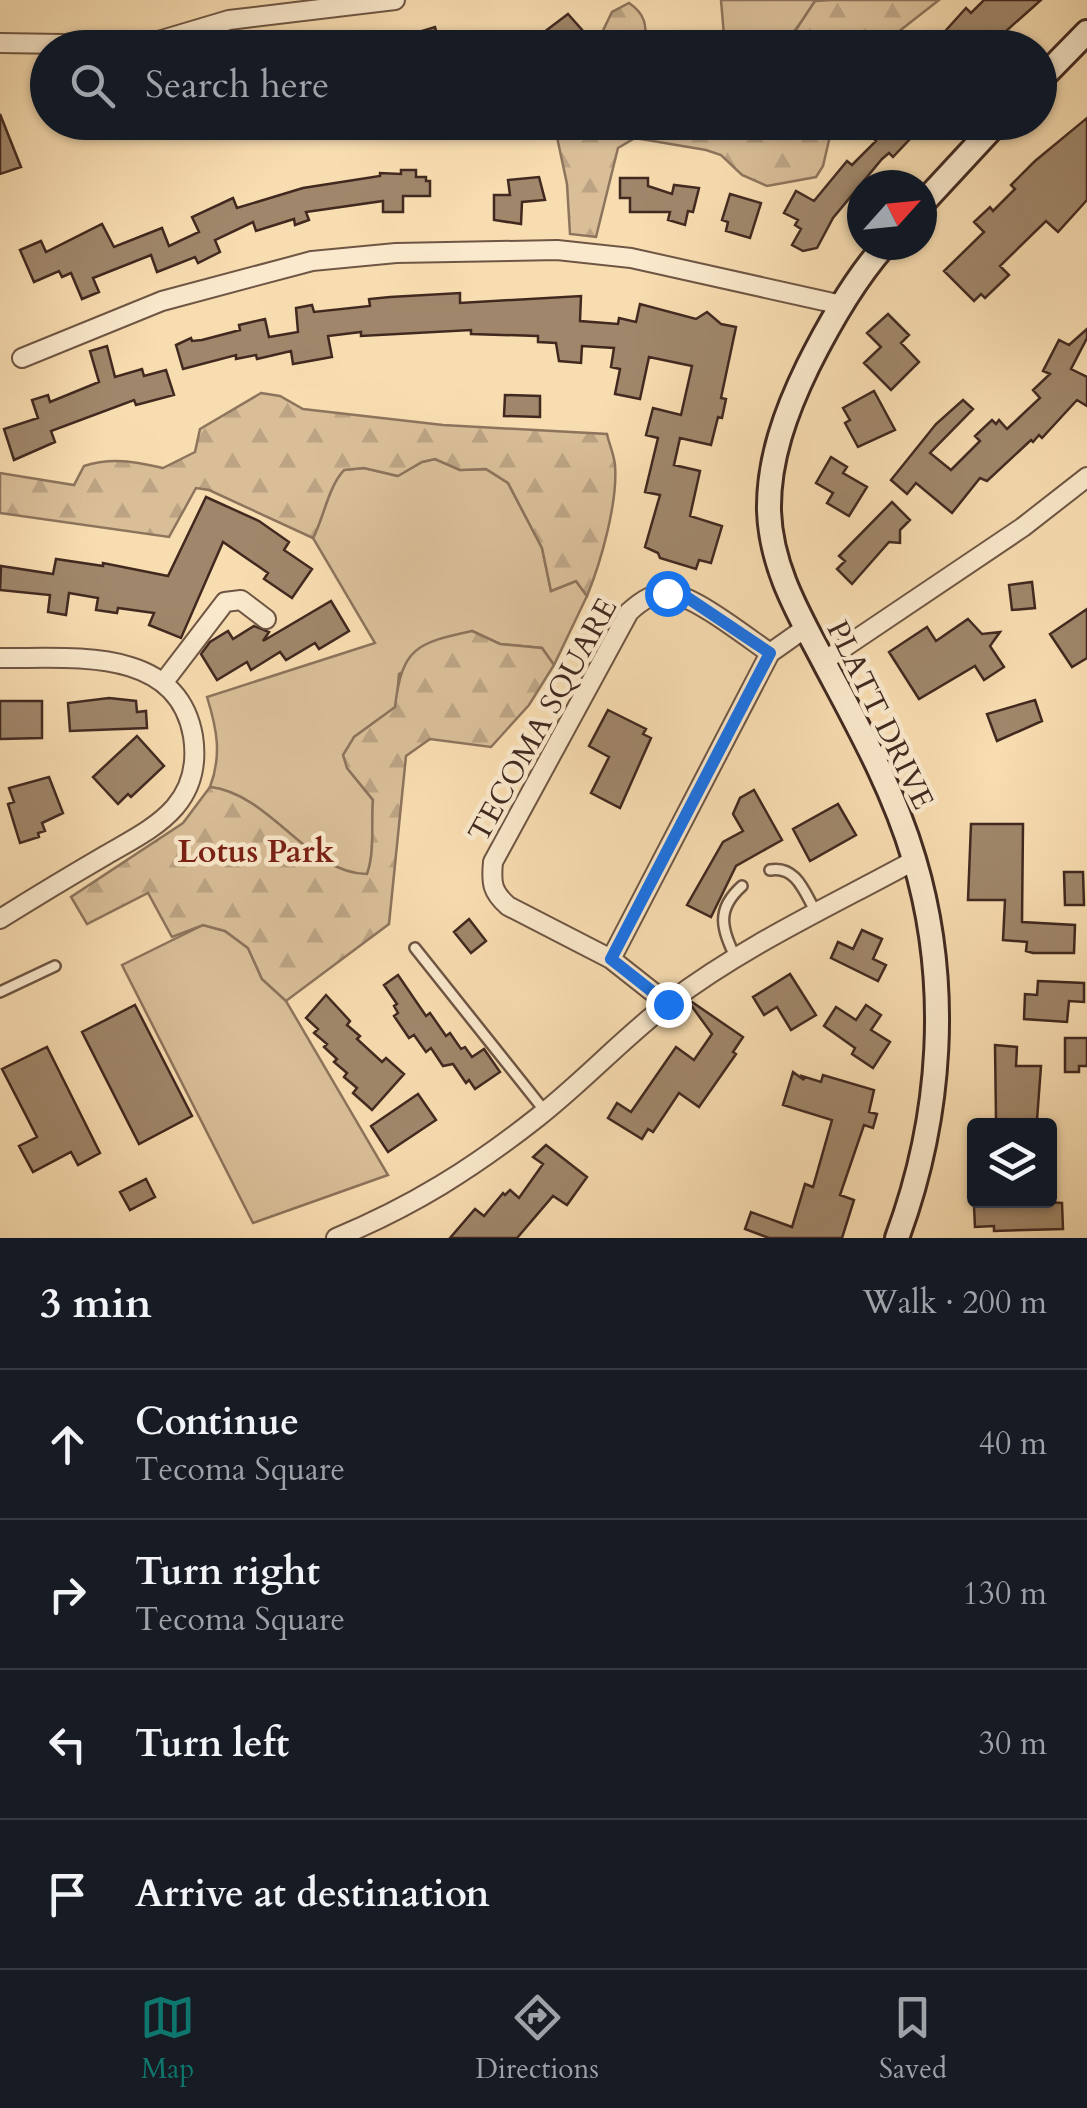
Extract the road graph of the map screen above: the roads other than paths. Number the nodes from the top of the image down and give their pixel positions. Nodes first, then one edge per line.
1 (395, 0) edge
2 (192, 30) edge
3 (1087, 32) edge
4 (0, 43) edge
5 (30, 43) edge
6 (1057, 63) edge
7 (981, 140) edge
8 (937, 188) edge
9 (874, 260) edge
10 (842, 305) junction
11 (22, 358) dead end
12 (1087, 477) edge
13 (266, 619) dead end
14 (804, 630) junction
15 (770, 653) junction
16 (0, 658) edge
17 (824, 661) junction
18 (163, 683) junction
19 (915, 860) junction
20 (770, 870) dead end
21 (742, 886) dead end
22 (817, 914) junction
23 (0, 918) edge
24 (415, 948) dead end
25 (611, 959) junction
26 (736, 959) junction
27 (55, 966) dead end
28 (0, 992) edge
29 (668, 1004) junction
30 (545, 1112) junction
31 (336, 1238) edge
32 (897, 1238) edge

1 - 2 street
3 - 6 street
4 - 5 street
7 - 8 street
9 - 10 street, PLATT DRIVE
10 - 11 street
10 - 14 street, PLATT DRIVE
12 - 17 street
13 - 18 street
14 - 15 street
14 - 17 street, PLATT DRIVE
15 - 25 street
15 - 25 street, TECOMA SQUARE
16 - 18 street
17 - 19 street, PLATT DRIVE
18 - 23 street
19 - 22 street
19 - 32 street, PLATT DRIVE
20 - 22 lane
21 - 26 lane
22 - 26 street
24 - 30 lane
25 - 29 street
26 - 29 street
27 - 28 lane
29 - 30 street
30 - 31 street

